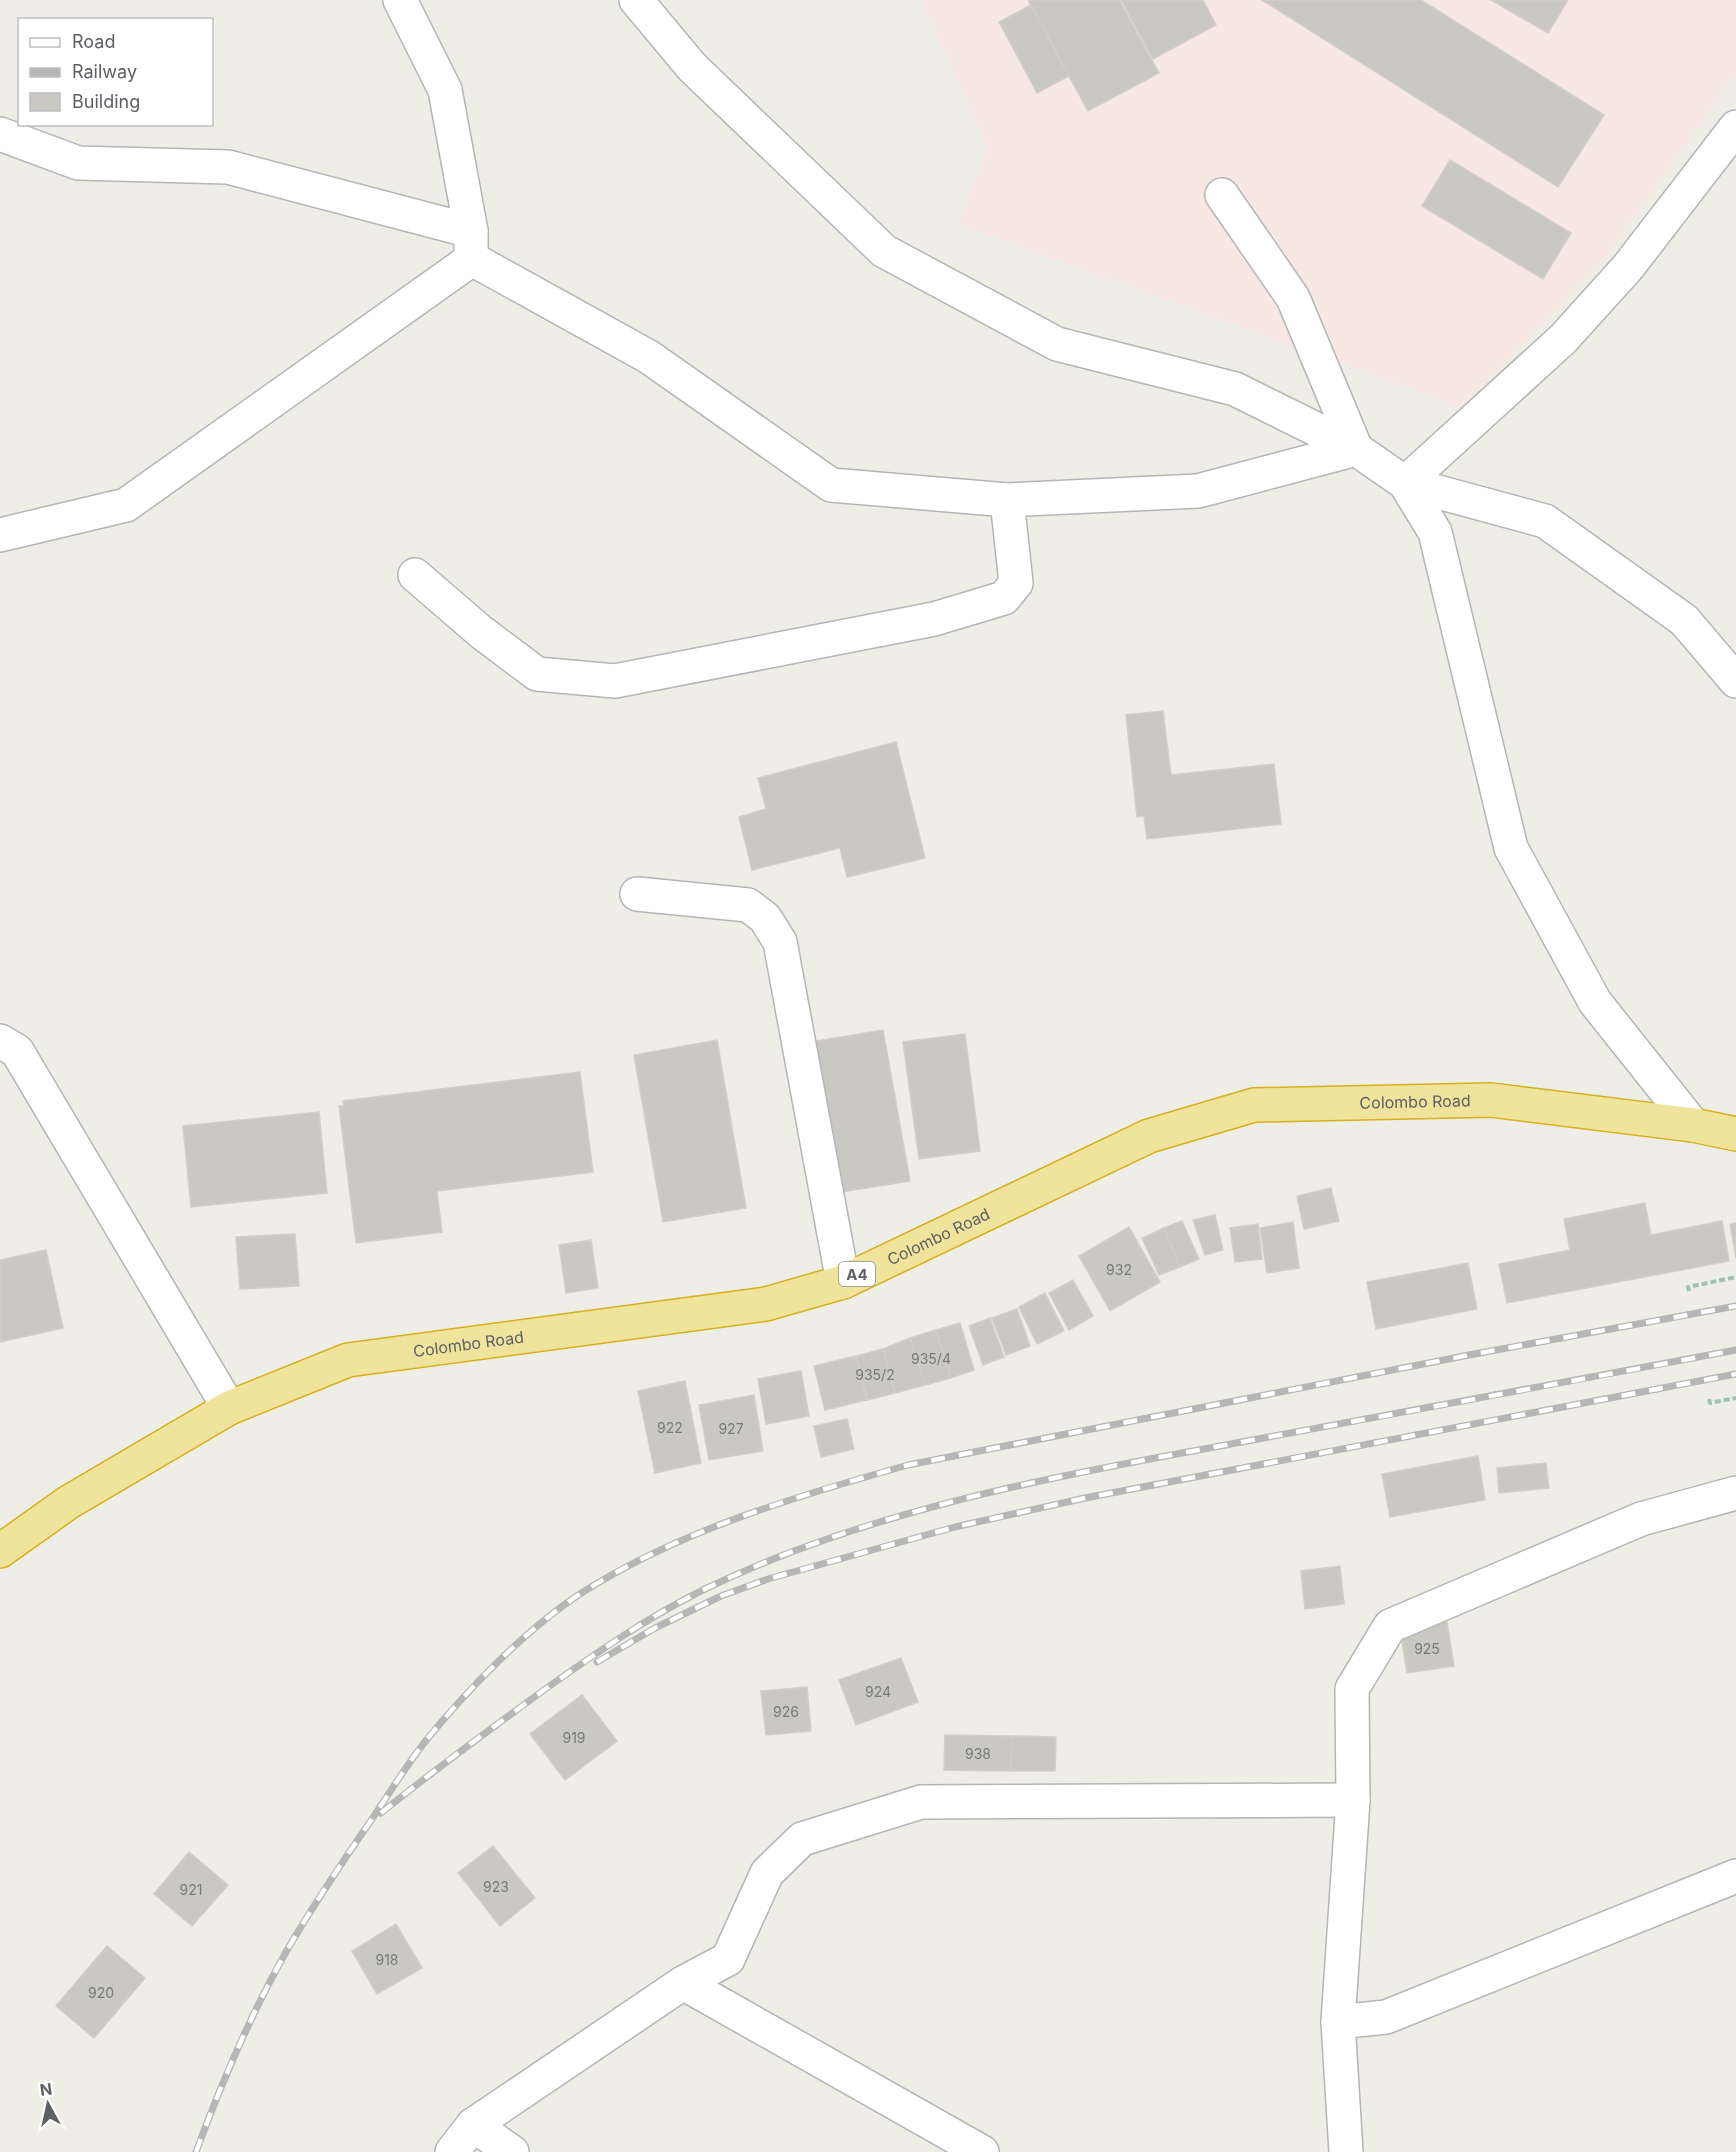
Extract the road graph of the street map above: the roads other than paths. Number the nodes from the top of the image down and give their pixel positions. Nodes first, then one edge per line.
1 (400, 0) edge
2 (636, 0) edge
3 (1736, 127) edge
4 (0, 134) edge
5 (1222, 195) dead end
6 (471, 245) junction
7 (1356, 449) junction
8 (1406, 483) junction
9 (1007, 500) junction
10 (0, 535) edge
11 (415, 575) dead end
12 (1736, 681) edge
13 (638, 894) dead end
14 (0, 1041) edge
15 (1693, 1125) junction
16 (1736, 1134) edge
17 (843, 1282) junction
18 (229, 1408) junction
19 (1736, 1493) edge
20 (0, 1551) edge
21 (1353, 1800) junction
22 (1736, 1876) edge
23 (682, 1983) junction
24 (1338, 2022) junction
25 (473, 2125) junction
26 (452, 2152) edge
27 (512, 2152) edge
28 (982, 2152) edge
29 (1346, 2152) edge

1 - 6 street
2 - 7 street
3 - 8 street
4 - 6 street
5 - 7 street
6 - 9 street
6 - 10 street
7 - 8 street
7 - 9 street
8 - 12 street
8 - 15 street
9 - 11 street
13 - 17 street
14 - 18 street
15 - 16 highway, Colombo Road / A4
15 - 17 highway, Colombo Road / A4
17 - 18 highway, Colombo Road / A4
18 - 20 highway, Colombo Road / A4
19 - 21 street
21 - 23 street
21 - 24 street
22 - 24 street
23 - 25 street
23 - 28 street
24 - 29 street
25 - 26 street
25 - 27 street

